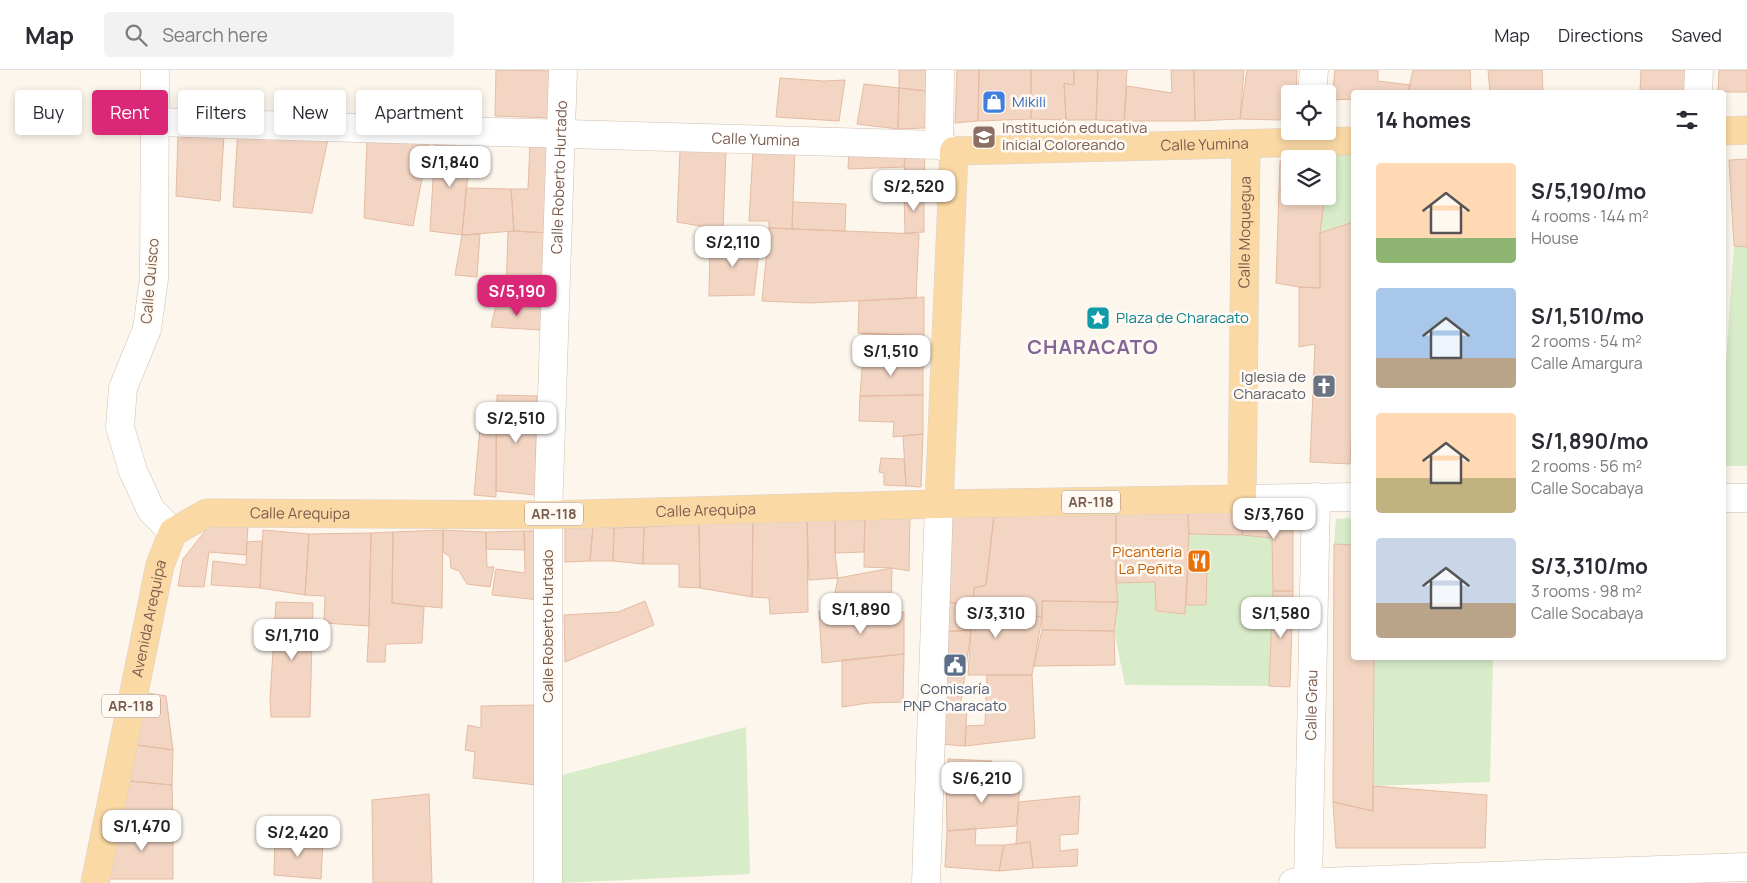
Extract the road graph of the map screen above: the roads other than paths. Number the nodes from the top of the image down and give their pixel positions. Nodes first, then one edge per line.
1 (156, 70) edge
2 (563, 70) edge
3 (940, 70) edge
4 (1314, 70) edge
5 (1699, 70) edge
6 (1313, 85) edge
7 (156, 90) edge
8 (1698, 90) edge
9 (168, 122) edge
10 (1747, 130) edge
11 (1726, 131) edge
12 (560, 134) junction
13 (156, 135) edge
14 (1336, 138) edge
15 (1281, 140) edge
16 (1351, 140) edge
17 (1246, 144) junction
18 (946, 148) junction
19 (1316, 497) junction
20 (1351, 497) edge
21 (1726, 498) edge
22 (1747, 498) edge
23 (1242, 499) junction
24 (939, 504) junction
25 (548, 515) junction
26 (173, 532) junction
27 (1747, 867) edge
28 (1681, 876) edge
29 (95, 883) edge
30 (548, 883) edge
31 (926, 883) edge
32 (1293, 883) edge
33 (1308, 883) edge

1 - 7 street, Calle Quisco
2 - 12 street, Calle Roberto Hurtado
3 - 18 street
4 - 6 street
5 - 8 street
9 - 12 street, Calle Yumina
10 - 11 main road
12 - 18 street, Calle Yumina
12 - 25 street, Calle Roberto Hurtado
13 - 26 street, Calle Quisco
14 - 16 main road, Calle Yumina
15 - 17 main road, Calle Yumina
17 - 18 main road, Calle Yumina
17 - 23 main road, Calle Moquegua
18 - 24 main road
19 - 20 street
19 - 23 street
19 - 33 street, Calle Grau
21 - 22 street
23 - 24 main road, Calle Arequipa / AR-118
24 - 25 main road, Calle Arequipa / AR-118
24 - 31 street
25 - 26 main road, Calle Arequipa / AR-118
25 - 30 street, Calle Roberto Hurtado
26 - 29 main road, Avenida Arequipa / AR-118
27 - 28 street
28 - 33 street
32 - 33 street

